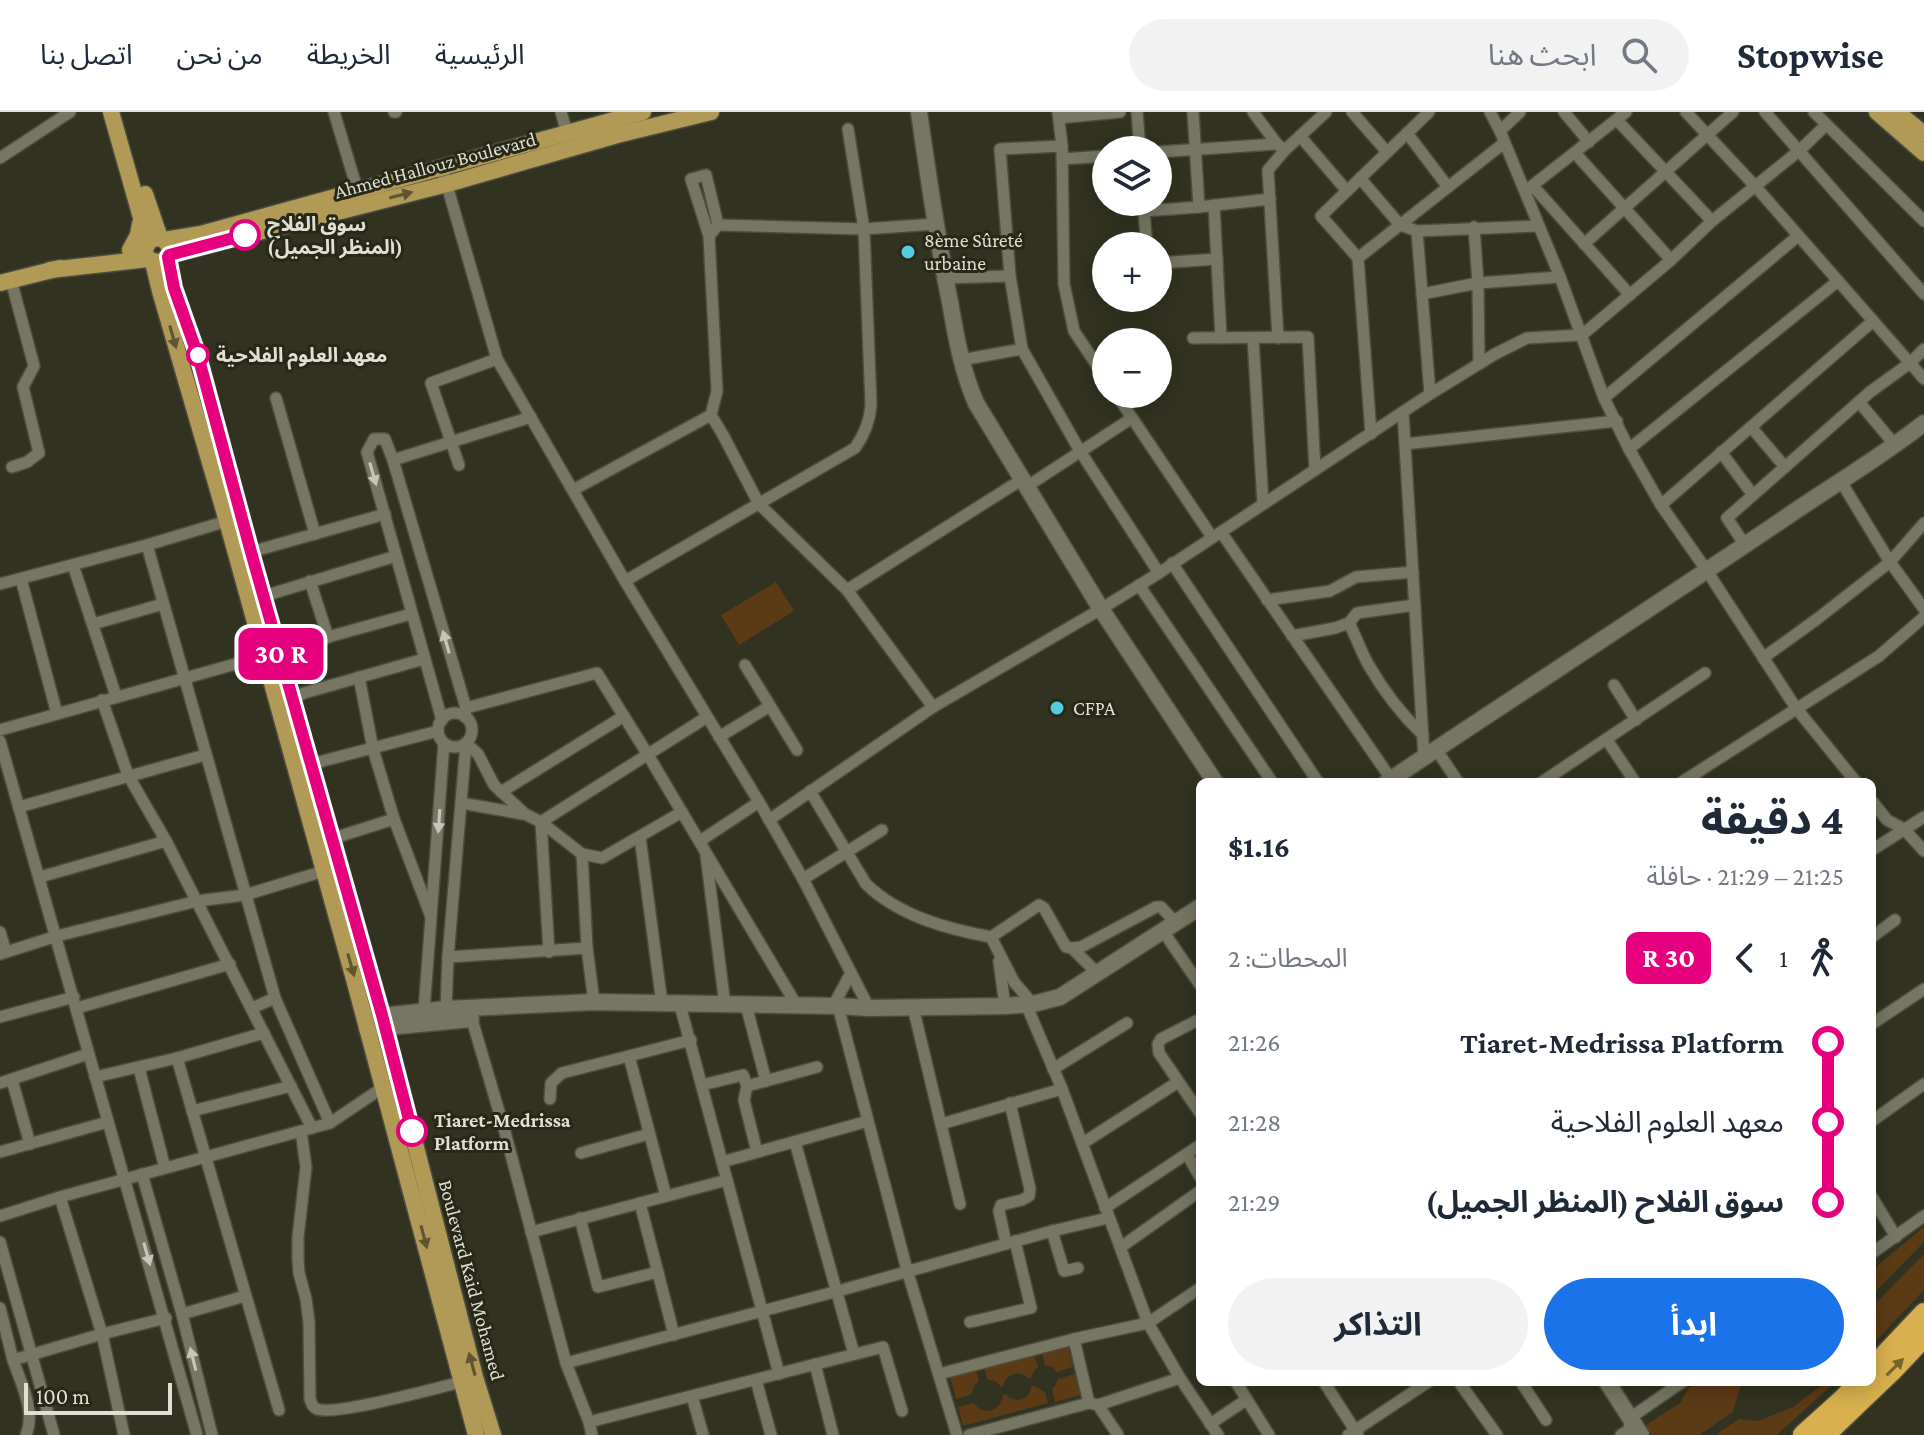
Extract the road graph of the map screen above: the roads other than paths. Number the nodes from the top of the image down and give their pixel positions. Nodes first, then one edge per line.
1 (70, 112) edge
2 (111, 112) edge
3 (122, 112) edge
4 (334, 112) edge
5 (561, 112) edge
6 (643, 112) edge
7 (711, 112) edge
8 (919, 112) edge
9 (1120, 112) edge
10 (1137, 112) edge
11 (1193, 112) edge
12 (1253, 112) edge
13 (1352, 112) edge
14 (1490, 112) edge
15 (1520, 112) edge
16 (1564, 112) edge
17 (1686, 112) edge
18 (1733, 112) edge
19 (1765, 112) edge
20 (1814, 112) edge
21 (1877, 112) edge
22 (1897, 112) edge
23 (1325, 113) edge
24 (1427, 113) edge
25 (1058, 115) edge
26 (1621, 116) edge
27 (615, 122) edge
28 (1826, 125) junction
29 (848, 129) dead end
30 (567, 133) junction
31 (1407, 133) junction
32 (1924, 134) edge
33 (1708, 135) junction
34 (1139, 136) edge
35 (1300, 136) junction
36 (1502, 137) junction
37 (1589, 142) junction
38 (1062, 146) junction
39 (1281, 147) junction
40 (1195, 149) junction
41 (1800, 150) junction
42 (1172, 151) edge
43 (1387, 152) junction
44 (1575, 153) junction
45 (1924, 153) edge
46 (1092, 157) edge
47 (0, 158) edge
48 (1062, 159) junction
49 (1666, 172) junction
50 (445, 176) junction
51 (1360, 178) junction
52 (1755, 186) junction
53 (1448, 187) junction
54 (1528, 189) junction
55 (1347, 191) junction
56 (358, 192) junction
57 (1270, 199) junction
58 (1214, 205) junction
59 (1172, 207) edge
60 (1199, 207) junction
61 (1625, 207) junction
62 (1712, 221) junction
63 (1924, 221) edge
64 (935, 224) junction
65 (718, 225) junction
66 (1400, 225) junction
67 (1538, 226) junction
68 (1474, 227) junction
69 (864, 229) junction
70 (1417, 231) junction
71 (709, 236) junction
72 (1798, 236) junction
73 (1584, 244) junction
74 (154, 250) junction
75 (1358, 258) junction
76 (1217, 259) junction
77 (1671, 260) junction
78 (1172, 262) edge
79 (1010, 276) junction
80 (1560, 277) junction
81 (945, 278) junction
82 (6, 281) edge
83 (1838, 281) junction
84 (1478, 283) junction
85 (1422, 294) junction
86 (1924, 294) edge
87 (1630, 295) junction
88 (1873, 321) junction
89 (1582, 335) junction
90 (1193, 338) dead end
91 (1221, 338) junction
92 (1253, 338) junction
93 (1278, 338) junction
94 (1022, 349) junction
95 (1924, 349) edge
96 (1092, 358) edge
97 (497, 359) junction
98 (961, 360) junction
99 (1910, 363) junction
100 (1479, 364) junction
101 (1924, 379) edge
102 (1430, 394) junction
103 (276, 398) dead end
104 (1604, 398) junction
105 (1859, 402) junction
106 (1125, 408) edge
107 (1403, 412) junction
108 (711, 415) junction
109 (531, 417) junction
110 (1132, 418) junction
111 (1617, 421) junction
112 (1924, 423) edge
113 (1751, 427) junction
114 (1371, 434) junction
115 (452, 441) junction
116 (1405, 444) junction
117 (1895, 445) junction
118 (1629, 449) junction
119 (1080, 451) junction
120 (1721, 452) junction
121 (393, 460) junction
122 (459, 465) dead end
123 (12, 467) dead end
124 (1785, 467) junction
125 (1315, 470) junction
126 (1840, 480) junction
127 (1024, 483) junction
128 (573, 490) junction
129 (1753, 495) junction
130 (759, 504) junction
131 (1263, 504) junction
132 (1661, 505) junction
133 (385, 514) junction
134 (227, 521) junction
135 (1924, 523) edge
136 (315, 534) junction
137 (1216, 535) junction
138 (147, 545) junction
139 (1745, 545) junction
140 (251, 552) junction
141 (396, 556) junction
142 (1890, 562) junction
143 (1172, 563) junction
144 (73, 565) junction
145 (1707, 571) junction
146 (1413, 572) junction
147 (1159, 573) junction
148 (21, 579) junction
149 (310, 581) junction
150 (625, 581) junction
151 (0, 584) edge
152 (1139, 585) junction
153 (847, 590) junction
154 (264, 596) junction
155 (1267, 600) junction
156 (163, 604) junction
157 (1415, 605) junction
158 (1101, 609) junction
159 (1924, 609) edge
160 (411, 614) junction
161 (1924, 617) edge
162 (1349, 623) junction
163 (93, 624) junction
164 (1292, 636) junction
165 (328, 637) junction
166 (272, 655) junction
167 (1763, 658) junction
168 (424, 659) junction
169 (745, 665) dead end
170 (1705, 673) dead end
171 (359, 677) junction
172 (185, 679) junction
173 (1614, 685) dead end
174 (116, 696) junction
175 (292, 699) junction
176 (102, 700) junction
177 (770, 706) junction
178 (933, 707) junction
179 (1796, 708) junction
180 (466, 712) junction
181 (57, 714) junction
182 (624, 716) junction
183 (707, 717) junction
184 (1636, 720) junction
185 (440, 725) junction
186 (0, 730) edge
187 (1423, 735) junction
188 (719, 737) junction
189 (1607, 740) junction
190 (0, 741) edge
191 (444, 743) junction
192 (466, 743) junction
193 (373, 749) junction
194 (797, 750) dead end
195 (1430, 753) junction
196 (205, 755) junction
197 (648, 755) junction
198 (311, 764) junction
199 (128, 775) junction
200 (1410, 776) edge
201 (1212, 778) edge
202 (1269, 778) edge
203 (1315, 778) edge
204 (1388, 778) edge
205 (1454, 778) edge
206 (1548, 778) edge
207 (1632, 778) edge
208 (1688, 778) edge
209 (1853, 778) edge
210 (810, 791) junction
211 (501, 792) junction
212 (759, 802) junction
213 (461, 803) junction
214 (1876, 806) edge
215 (19, 807) junction
216 (682, 812) junction
217 (525, 814) junction
218 (1924, 817) edge
219 (394, 819) junction
220 (769, 820) junction
221 (541, 822) junction
222 (1904, 829) junction
223 (882, 830) dead end
224 (640, 837) junction
225 (331, 839) junction
226 (166, 841) junction
227 (703, 846) junction
228 (1876, 847) edge
229 (846, 851) junction
230 (1924, 851) edge
231 (582, 854) junction
232 (324, 871) junction
233 (40, 877) junction
234 (803, 879) junction
235 (245, 895) junction
236 (197, 901) junction
237 (1196, 910) edge
238 (432, 919) junction
239 (1895, 920) dead end
240 (1170, 927) junction
241 (0, 932) edge
242 (1876, 934) edge
243 (57, 936) junction
244 (991, 937) junction
245 (587, 948) junction
246 (1072, 948) junction
247 (549, 952) junction
248 (3, 953) edge
249 (998, 953) junction
250 (448, 957) junction
251 (230, 964) junction
252 (1195, 967) edge
253 (851, 973) junction
254 (1097, 973) junction
255 (1924, 989) edge
256 (275, 998) junction
257 (594, 1002) junction
258 (75, 1003) junction
259 (662, 1004) junction
260 (1029, 1004) junction
261 (680, 1005) junction
262 (725, 1005) junction
263 (746, 1005) junction
264 (797, 1006) junction
265 (836, 1006) junction
266 (1005, 1006) junction
267 (913, 1007) junction
268 (252, 1008) junction
269 (869, 1008) junction
270 (446, 1009) junction
271 (424, 1011) junction
272 (470, 1014) junction
273 (0, 1017) edge
274 (1196, 1021) edge
275 (1876, 1021) edge
276 (375, 1022) junction
277 (1127, 1023) dead end
278 (264, 1033) junction
279 (691, 1040) junction
280 (88, 1054) junction
281 (629, 1056) junction
282 (177, 1058) junction
283 (817, 1067) dead end
284 (139, 1068) junction
285 (1053, 1069) junction
286 (95, 1077) junction
287 (766, 1081) junction
288 (6, 1082) edge
289 (1178, 1082) junction
290 (1924, 1084) edge
291 (702, 1085) junction
292 (291, 1086) junction
293 (747, 1086) junction
294 (382, 1088) junction
295 (1062, 1089) junction
296 (550, 1099) dead end
297 (1010, 1103) junction
298 (1196, 1107) edge
299 (192, 1111) junction
300 (1876, 1118) edge
301 (868, 1121) junction
302 (108, 1122) junction
303 (330, 1123) junction
304 (941, 1124) junction
305 (306, 1129) junction
306 (649, 1134) junction
307 (795, 1142) junction
308 (1083, 1143) junction
309 (30, 1144) junction
310 (1196, 1148) edge
311 (0, 1152) edge
312 (757, 1152) junction
313 (581, 1153) dead end
314 (1187, 1154) junction
315 (207, 1157) junction
316 (722, 1162) junction
317 (165, 1168) junction
318 (1196, 1170) edge
319 (142, 1174) junction
320 (126, 1179) junction
321 (727, 1180) junction
322 (666, 1196) junction
323 (1196, 1196) edge
324 (60, 1197) junction
325 (640, 1203) junction
326 (960, 1204) dead end
327 (1876, 1204) edge
328 (1107, 1213) junction
329 (0, 1216) edge
330 (1924, 1216) edge
331 (580, 1218) junction
332 (1052, 1231) junction
333 (531, 1232) junction
334 (1896, 1237) junction
335 (0, 1242) edge
336 (1010, 1242) junction
337 (1121, 1247) junction
338 (1876, 1250) edge
339 (1078, 1268) dead end
340 (907, 1270) junction
341 (658, 1272) junction
342 (838, 1291) junction
343 (1196, 1291) edge
344 (245, 1296) junction
345 (0, 1308) edge
346 (760, 1310) junction
347 (1924, 1313) edge
348 (182, 1314) junction
349 (166, 1318) junction
350 (970, 1322) dead end
351 (1148, 1323) junction
352 (102, 1334) junction
353 (674, 1335) junction
354 (1924, 1337) edge
355 (1074, 1339) junction
356 (854, 1354) junction
357 (31, 1355) junction
358 (13, 1360) junction
359 (566, 1363) junction
360 (815, 1364) junction
361 (1876, 1364) edge
362 (779, 1374) junction
363 (939, 1374) junction
364 (1180, 1378) junction
365 (756, 1380) junction
366 (461, 1382) junction
367 (1238, 1386) edge
368 (1326, 1386) edge
369 (1422, 1386) edge
370 (1462, 1386) edge
371 (1524, 1386) edge
372 (1610, 1386) edge
373 (1676, 1386) edge
374 (1855, 1386) edge
375 (692, 1396) junction
376 (1246, 1400) junction
377 (1093, 1404) junction
378 (279, 1410) dead end
379 (902, 1411) dead end
380 (1630, 1418) junction
381 (1546, 1420) dead end
382 (589, 1422) junction
383 (1210, 1424) junction
384 (1354, 1433) edge
385 (26, 1435) edge
386 (54, 1435) edge
387 (124, 1435) edge
388 (197, 1435) edge
389 (212, 1435) edge
390 (476, 1435) edge
391 (493, 1435) edge
392 (592, 1435) edge
393 (703, 1435) edge
394 (771, 1435) edge
395 (833, 1435) edge
396 (957, 1435) edge
397 (969, 1435) edge
398 (1118, 1435) edge
399 (1218, 1435) edge
400 (1269, 1435) edge
401 (1497, 1435) edge
402 (1621, 1435) edge
403 (1641, 1435) edge
404 (1803, 1435) edge
405 (1825, 1435) edge

1 - 47 street
2 - 74 main road
3 - 74 main road
4 - 56 street
5 - 30 street
6 - 27 main road
7 - 27 main road, Ahmed Hallouz Boulevard
8 - 64 street
9 - 25 street
10 - 34 street
11 - 40 street
12 - 39 street
13 - 43 street
14 - 36 street
15 - 36 street
16 - 37 street
17 - 33 street
18 - 33 street
19 - 41 street
20 - 28 street
21 - 45 main road
22 - 32 main road
23 - 35 street
24 - 31 street
25 - 38 street
26 - 37 street
26 - 49 street
27 - 30 main road
27 - 50 main road, Ahmed Hallouz Boulevard
28 - 41 street
28 - 63 street
29 - 69 street
30 - 50 main road
31 - 43 street
31 - 53 street
33 - 49 street
33 - 52 street
35 - 39 street
35 - 55 street
36 - 53 street
36 - 54 street
37 - 44 street
38 - 48 street
38 - 79 street
39 - 40 street
39 - 57 street
40 - 42 street
40 - 60 street
41 - 52 street
41 - 86 street
43 - 51 street
44 - 54 street
44 - 61 street
46 - 48 street
48 - 96 street
49 - 61 street
49 - 62 street
50 - 56 main road, Ahmed Hallouz Boulevard
74 -> 50 main road, Ahmed Hallouz Boulevard
50 - 97 street
51 - 55 street
51 - 66 street
52 - 62 street
52 - 72 street
53 - 66 street
54 - 67 street
54 - 73 street
55 - 75 street
56 - 74 main road, Ahmed Hallouz Boulevard
57 - 58 street
57 - 93 street
58 - 60 street
58 - 76 street
59 - 60 street
61 - 73 street
61 - 77 street
62 - 77 street
64 - 69 street
64 - 81 street
65 - 69 street
65 - 71 street
65 - 71 street
66 - 70 street
66 - 75 street
67 - 68 street
67 - 80 street
68 - 70 street
68 - 84 street
69 - 130 street
70 - 85 street
71 - 108 street
72 - 83 street
72 - 104 street
73 - 87 street
74 - 82 main road
74 -> 134 main road, Boulevard Kaid Mohamed
74 - 140 main road, Boulevard Kaid Mohamed
75 - 114 street
76 - 78 street
76 - 91 street
77 - 87 street
79 - 81 street
79 - 94 street
80 - 84 street
80 - 89 street
81 - 98 street
82 - 123 street
83 - 88 street
83 - 118 street
84 - 85 street
84 - 100 street
85 - 102 street
87 - 89 street
88 - 99 street
88 - 113 street
89 - 100 street
89 - 104 street
90 - 91 street
91 - 92 street
92 - 93 street
92 - 131 street
93 - 125 street
94 - 98 street
94 - 119 street
95 - 99 street
97 - 109 street
97 - 115 street
98 - 127 street
99 - 101 street
99 - 105 street
100 - 102 street
102 - 107 street
103 - 136 street
104 - 111 street
105 - 117 street
105 - 124 street
106 - 110 street
107 - 114 street
107 - 116 street
108 - 128 street
108 - 130 street
109 - 115 street
109 - 128 street
110 - 119 street
110 - 137 street
111 - 116 street
111 - 118 street
112 - 117 street
113 - 120 street
113 - 124 street
114 - 125 street
115 - 121 street
115 - 122 street
116 - 146 street
117 - 126 street
118 - 132 street
119 - 127 street
119 - 147 street
120 - 129 street
120 - 132 street
121 -> 133 street
180 -> 121 street
124 - 129 street
125 - 131 street
126 - 139 street
126 - 142 street
127 - 153 street
127 - 158 street
128 - 150 street
129 - 139 street
130 - 150 street
130 - 153 street
131 - 137 street
132 - 145 street
133 - 136 street
133 - 141 street
134 - 138 street
134 - 166 main road, Boulevard Kaid Mohamed
135 - 142 street
136 - 140 street
137 - 143 street
137 - 155 street
138 - 144 street
138 - 156 street
139 - 145 street
140 - 154 main road, Boulevard Kaid Mohamed
141 - 149 street
141 - 160 street
142 - 159 street
142 - 167 street
143 - 147 street
143 - 203 street
144 - 148 street
144 - 163 street
145 - 167 street
145 - 195 street
146 - 155 street
146 - 157 street
147 - 152 street
148 - 151 street
148 - 181 street
149 - 154 street
149 - 165 street
150 - 183 street
152 - 158 street
152 - 202 street
153 - 178 street
154 - 166 main road, Boulevard Kaid Mohamed
155 - 164 street
156 - 163 street
156 - 172 street
157 - 162 street
157 - 187 street
158 - 178 street
158 - 201 street
160 - 165 street
160 - 168 street
161 - 179 street
162 - 164 street
162 - 187 street
163 - 174 street
164 - 204 street
165 - 166 street
166 - 172 street
166 - 175 main road, Boulevard Kaid Mohamed
166 - 232 main road, Boulevard Kaid Mohamed
167 - 179 street
168 - 171 street
168 - 185 street
169 - 177 street
170 - 184 street
171 - 175 street
171 - 193 street
172 - 174 street
172 - 196 street
173 - 184 street
174 - 176 street
175 - 198 main road, Boulevard Kaid Mohamed
176 - 181 street
176 - 199 street
177 - 188 street
177 - 194 street
178 - 210 street
179 - 208 street
179 - 209 street
180 - 182 street
180 - 185 street
180 - 192 street
181 - 186 street
182 - 197 street
182 - 211 street
183 - 188 street
183 - 197 street
184 - 189 street
185 - 191 street
185 - 193 street
187 - 195 street
188 - 212 street
189 - 206 street
189 - 207 street
190 - 215 street
191 - 192 street
191 -> 238 street
192 - 211 street
192 - 213 street
193 - 198 street
193 - 219 street
195 - 200 street
195 - 205 street
196 - 199 street
196 - 235 street
197 - 216 street
197 - 221 street
198 - 225 main road, Boulevard Kaid Mohamed
199 - 215 street
199 - 226 street
210 - 220 street
210 - 229 street
211 - 217 street
212 - 220 street
212 - 227 street
213 - 217 street
213 - 250 street
214 - 222 street
215 - 233 street
216 - 224 street
216 - 227 street
217 - 221 street
218 - 222 street
219 - 225 street
219 - 238 street
220 - 234 street
221 - 231 street
221 - 247 street
222 - 228 street
222 - 230 street
223 - 229 street
224 - 231 street
224 - 259 street
225 - 276 main road, Boulevard Kaid Mohamed
226 - 233 street
226 - 236 street
227 - 262 street
227 - 264 street
229 - 234 street
229 - 244 street
231 - 245 street
232 - 235 street
232 -> 276 main road, Boulevard Kaid Mohamed
233 - 243 street
234 - 253 street
235 - 236 street
235 - 256 street
236 - 243 street
236 - 251 street
237 - 240 street
238 - 271 street
239 - 242 street
240 - 246 street
240 - 252 street
240 - 254 street
241 - 248 street
243 - 248 street
243 - 258 street
244 - 246 street
244 - 249 street
245 - 247 street
245 - 257 street
246 - 254 street
247 - 250 street
249 - 260 street
249 - 266 street
250 - 270 street
251 - 258 street
251 - 268 street
253 - 265 street
253 - 269 street
254 - 260 street
255 - 275 street
256 - 268 street
256 - 303 street
257 - 259 street
257 - 272 street
258 - 273 street
258 - 280 street
259 - 261 street
260 - 266 street
260 - 285 street
261 - 262 street
261 - 279 street
262 - 263 street
263 - 264 street
263 - 287 street
264 - 265 street
265 - 269 street
265 - 301 street
266 - 267 street
267 - 269 street
267 - 304 street
268 - 278 street
270 - 271 street
270 - 272 street
271 - 276 street
272 - 276 street
272 - 333 street
274 - 289 street
276 - 294 main road, Boulevard Kaid Mohamed
391 -> 276 main road, Boulevard Kaid Mohamed
277 - 285 street
278 - 282 street
278 - 292 street
279 - 281 street
279 - 291 street
280 - 286 street
280 - 288 street
281 - 296 street
281 - 306 street
282 - 284 street
282 - 299 street
283 - 287 street
284 - 286 street
284 - 317 street
285 - 295 street
286 - 302 street
287 - 293 street
288 - 309 street
289 - 298 street
289 - 308 street
290 - 300 street
291 - 293 street
291 - 316 street
292 - 299 street
292 - 305 street
293 - 312 street
294 - 303 street
294 -> 366 main road, Boulevard Kaid Mohamed
295 - 297 street
295 - 308 street
297 - 304 street
297 - 336 street
299 - 315 street
301 - 307 street
301 - 340 street
302 - 309 street
302 - 320 street
303 - 305 street
304 - 326 street
305 - 315 street
305 - 366 street
306 - 313 street
306 - 322 street
307 - 312 street
307 - 342 street
308 - 328 street
309 - 311 street
310 - 314 street
312 - 316 street
314 - 318 street
314 - 328 street
315 - 317 street
315 - 344 street
316 - 321 street
317 - 319 street
319 - 320 street
319 - 348 street
320 - 324 street
320 -> 349 street
321 - 322 street
321 - 346 street
322 - 325 street
323 - 337 street
324 - 329 street
324 - 352 street
325 - 331 street
325 - 341 street
327 - 334 street
328 - 332 street
328 - 337 street
330 - 334 street
331 - 333 street
331 - 341 street
332 - 336 street
332 - 339 street
333 - 359 street
334 - 338 street
335 - 357 street
336 - 340 street
336 - 350 street
337 - 351 street
340 - 342 street
340 - 363 street
341 - 353 street
342 - 346 street
342 - 356 street
343 - 351 street
344 - 348 street
344 - 378 street
345 - 358 street
346 - 353 street
346 - 362 street
347 - 361 highway
389 -> 348 street
349 - 352 street
349 - 388 street
351 - 355 street
351 - 364 street
352 - 357 street
352 - 387 street
353 - 359 street
405 -> 354 highway
355 - 363 street
355 - 377 street
356 - 360 street
356 - 379 street
357 - 358 street
357 - 386 street
358 - 385 street
359 - 382 street
360 - 362 street
360 - 395 street
362 - 365 street
363 - 396 street
364 - 377 street
364 - 383 street
365 - 375 street
365 - 394 street
366 - 390 main road, Boulevard Kaid Mohamed
367 - 376 street
368 - 384 street
369 - 384 street
370 - 401 street
371 - 381 street
372 - 380 street
373 - 380 street
374 - 404 highway
375 - 382 street
375 - 393 street
376 - 383 street
376 - 400 street
377 - 397 street
377 - 398 street
380 - 402 street
380 - 403 street
382 - 392 street
383 - 399 street

